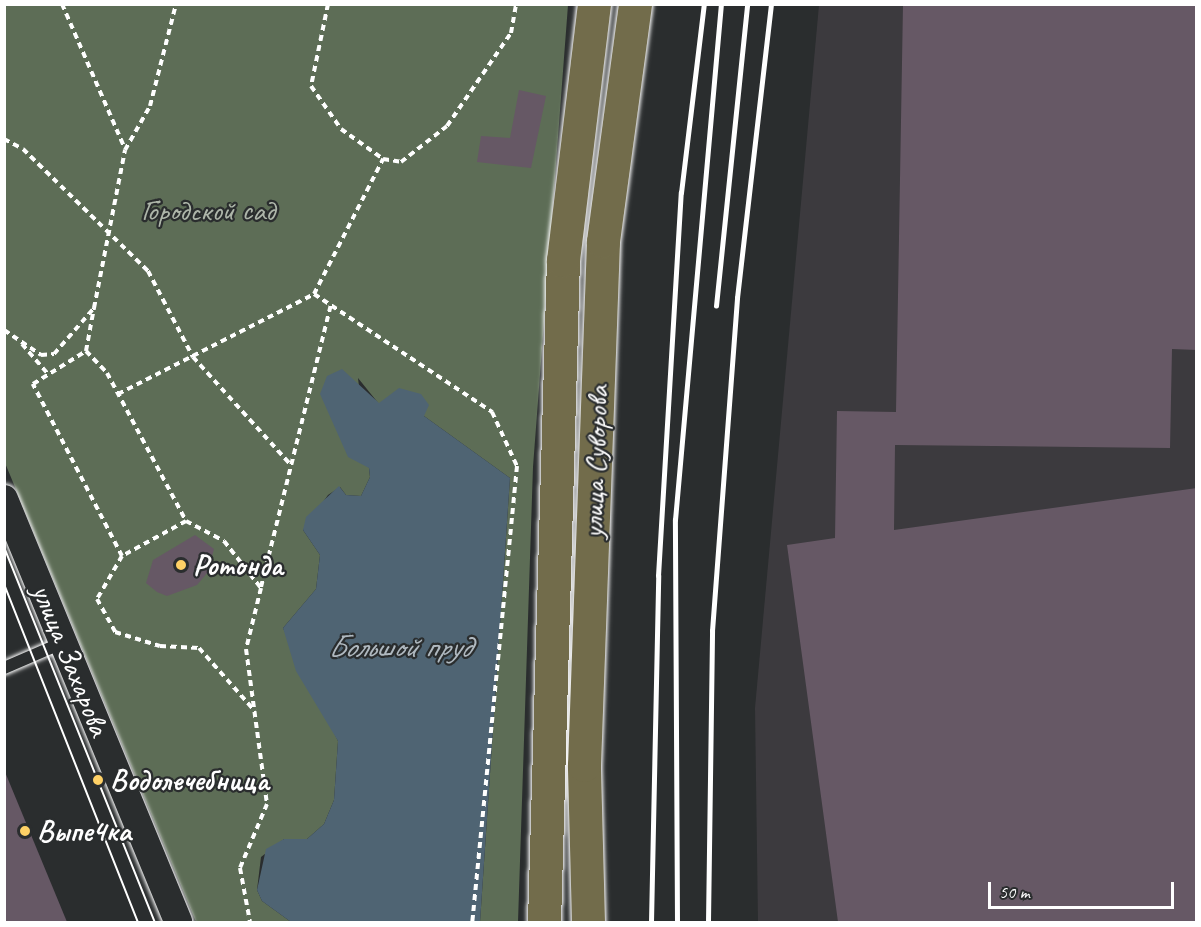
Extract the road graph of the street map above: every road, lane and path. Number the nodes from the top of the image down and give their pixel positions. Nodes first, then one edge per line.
1 (62, 4) edge
2 (176, 4) edge
3 (327, 4) edge
4 (516, 4) edge
5 (594, 4) edge
6 (635, 4) edge
7 (4, 139) edge
8 (125, 150) junction
9 (383, 159) junction
10 (106, 225) junction
11 (314, 294) junction
12 (331, 305) junction
13 (94, 308) junction
14 (4, 330) edge
15 (18, 339) junction
16 (86, 351) junction
17 (193, 357) junction
18 (48, 374) junction
19 (118, 394) junction
20 (291, 465) junction
21 (4, 499) edge
22 (186, 521) junction
23 (122, 556) junction
24 (261, 588) junction
25 (64, 642) junction
26 (4, 668) edge
27 (255, 711) junction
28 (178, 922) edge
29 (250, 922) edge
30 (472, 922) edge
31 (544, 922) edge
32 (588, 922) edge

1 - 8 path
2 - 8 path
3 - 9 path
4 - 9 path
5 - 31 main road, улица Суворова
6 - 32 main road, улица Суворова
7 - 10 path
8 - 10 path
9 - 11 path
10 - 13 path
10 - 17 path
11 - 12 path
11 - 17 path
12 - 20 path
12 - 30 path
13 - 15 path
13 - 16 path
14 - 15 path
15 - 18 path
16 - 18 path
16 - 19 path
17 - 19 path
17 - 20 path
18 - 23 path
19 - 22 path
20 - 24 path
21 - 25 street, улица Захарова
22 - 23 path
22 - 24 path
23 - 27 path
24 - 27 path
25 - 26 lane
25 - 28 street, улица Захарова
27 - 29 path

